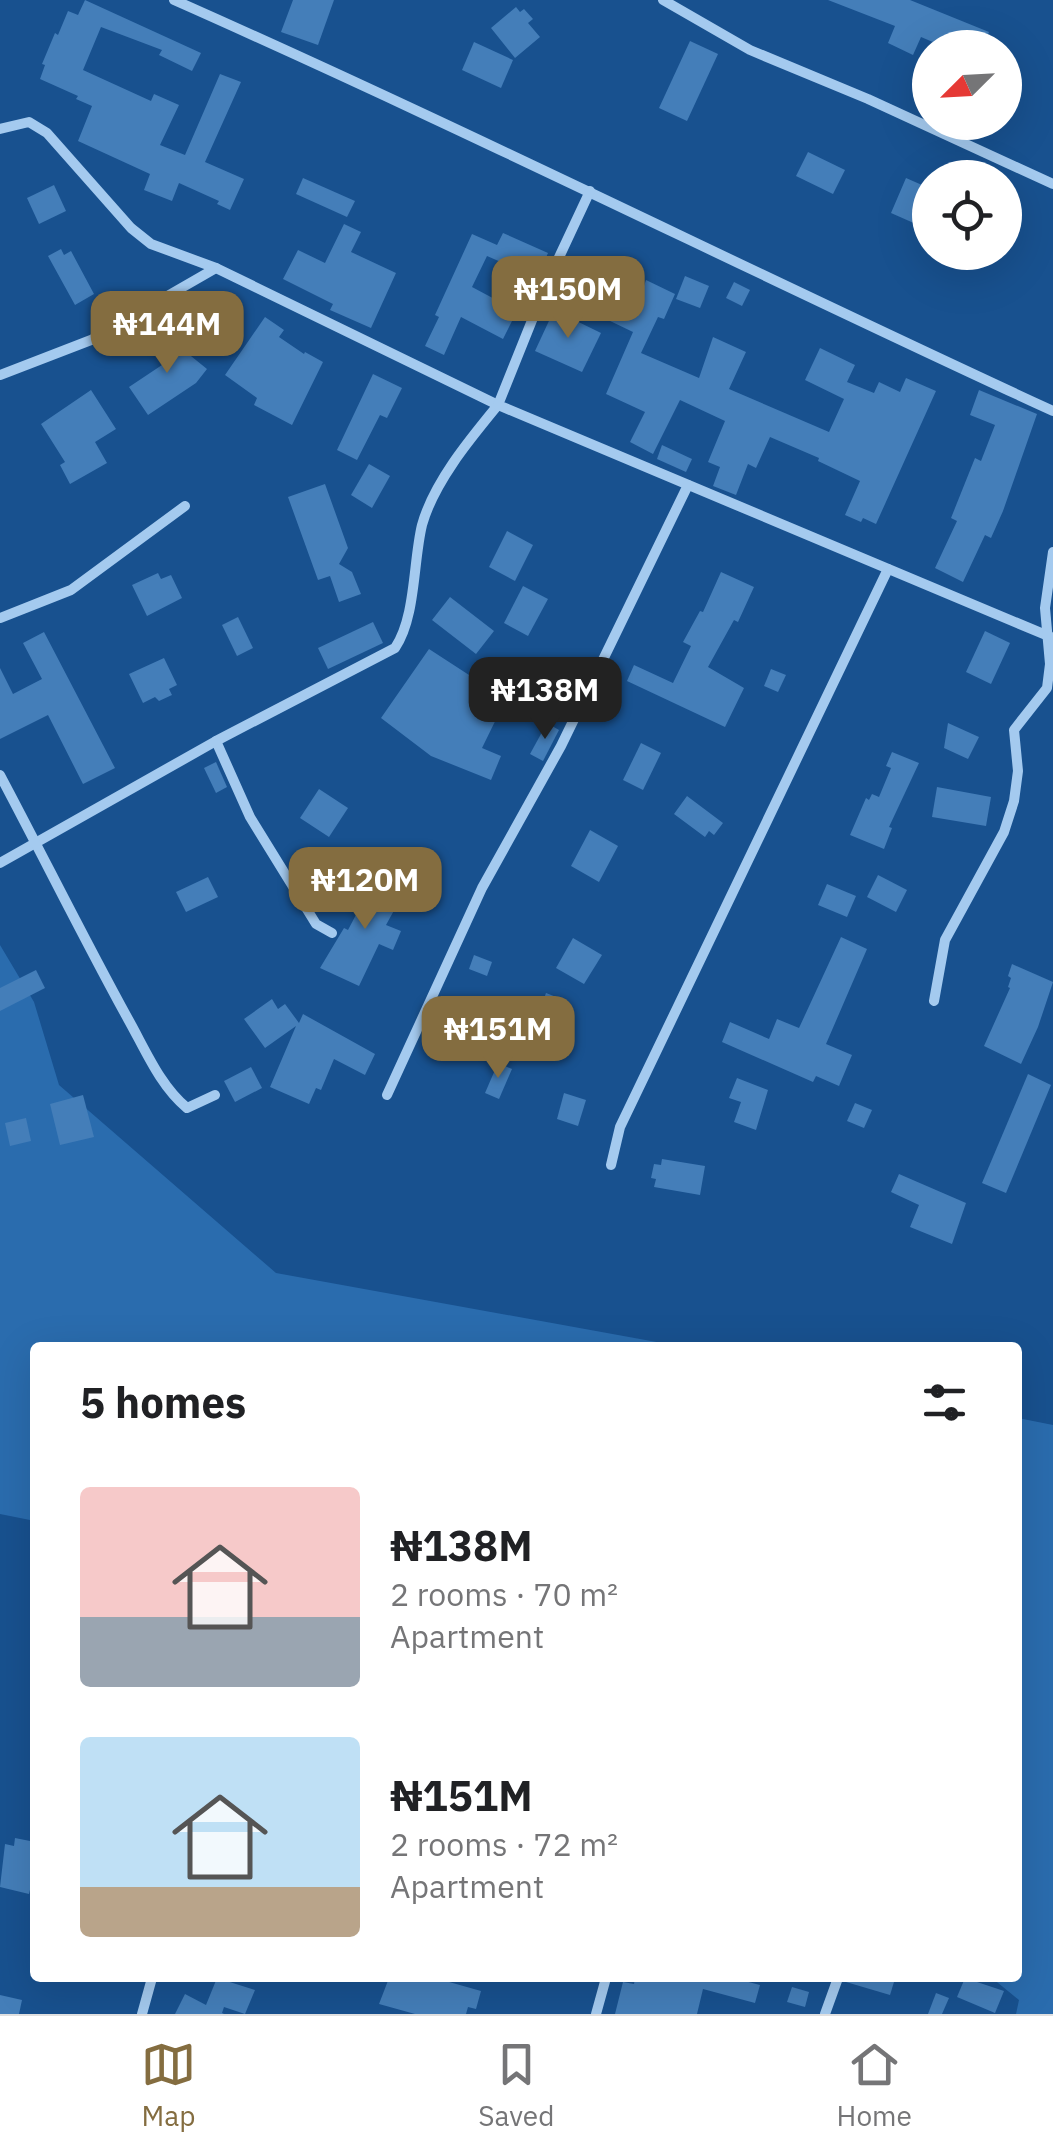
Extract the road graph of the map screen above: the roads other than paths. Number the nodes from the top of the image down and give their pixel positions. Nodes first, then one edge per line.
1 (174, 0) edge
2 (663, 0) edge
3 (0, 130) edge
4 (1053, 184) edge
5 (590, 191) junction
6 (216, 268) junction
7 (0, 376) edge
8 (498, 405) junction
9 (1053, 411) edge
10 (688, 485) junction
11 (184, 506) dead end
12 (1053, 552) edge
13 (888, 569) junction
14 (0, 618) edge
15 (1051, 638) edge
16 (216, 742) junction
17 (0, 775) edge
18 (38, 844) junction
19 (0, 863) edge
20 (332, 933) dead end
21 (934, 1001) dead end
22 (215, 1095) dead end
23 (387, 1095) dead end
24 (611, 1165) dead end
25 (151, 1982) edge
26 (605, 1982) edge
27 (837, 1982) edge
28 (142, 2014) edge
29 (596, 2014) edge
30 (825, 2014) edge

1 - 5 street
2 - 4 street
3 - 6 street
5 - 8 street
5 - 9 street
6 - 7 street
6 - 8 street
8 - 10 street
8 - 16 street
10 - 13 street
10 - 23 street
11 - 14 street
12 - 15 street
13 - 15 street
13 - 24 street
15 - 21 street
16 - 18 street
16 - 20 street
17 - 18 street
18 - 19 street
18 - 22 street
25 - 28 street
26 - 29 street
27 - 30 street

